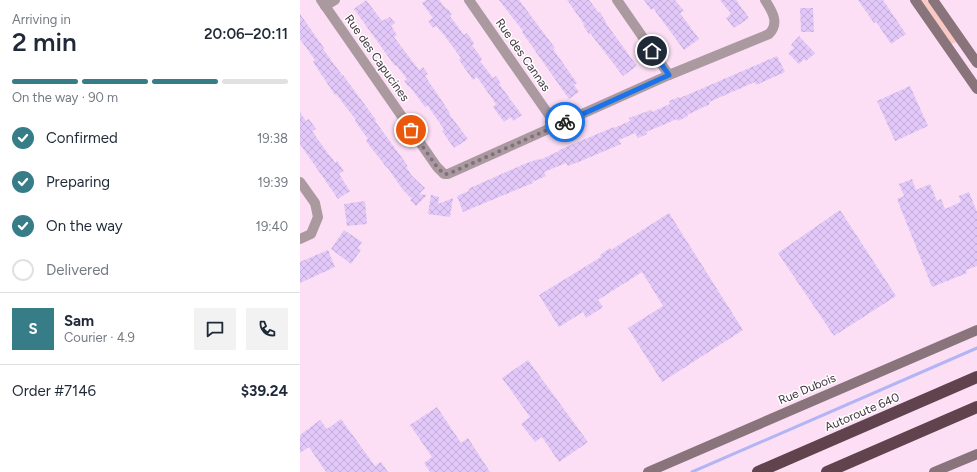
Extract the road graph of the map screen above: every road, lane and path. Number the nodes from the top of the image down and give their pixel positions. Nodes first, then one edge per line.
1 (335, 0) edge
2 (468, 0) edge
3 (617, 0) edge
4 (765, 0) edge
5 (915, 0) edge
6 (933, 0) edge
7 (323, 3) edge
8 (977, 63) edge
9 (669, 75) junction
10 (977, 89) edge
11 (556, 126) junction
12 (300, 182) edge
13 (300, 238) edge
14 (977, 330) edge
15 (977, 377) edge
16 (977, 407) edge
17 (977, 454) edge
18 (648, 472) edge
19 (758, 472) edge
20 (827, 472) edge
21 (934, 472) edge

1 - 7 street
2 - 11 street, Rue des Cannas
3 - 9 street
4 - 9 street, Rue des Capucines
5 - 10 street
6 - 8 street
7 - 11 street, Rue des Capucines
9 - 11 street, Rue des Capucines
12 - 13 street
14 - 18 street, Rue Dubois
15 - 19 highway, Autoroute 640
16 - 20 highway
17 - 21 street

